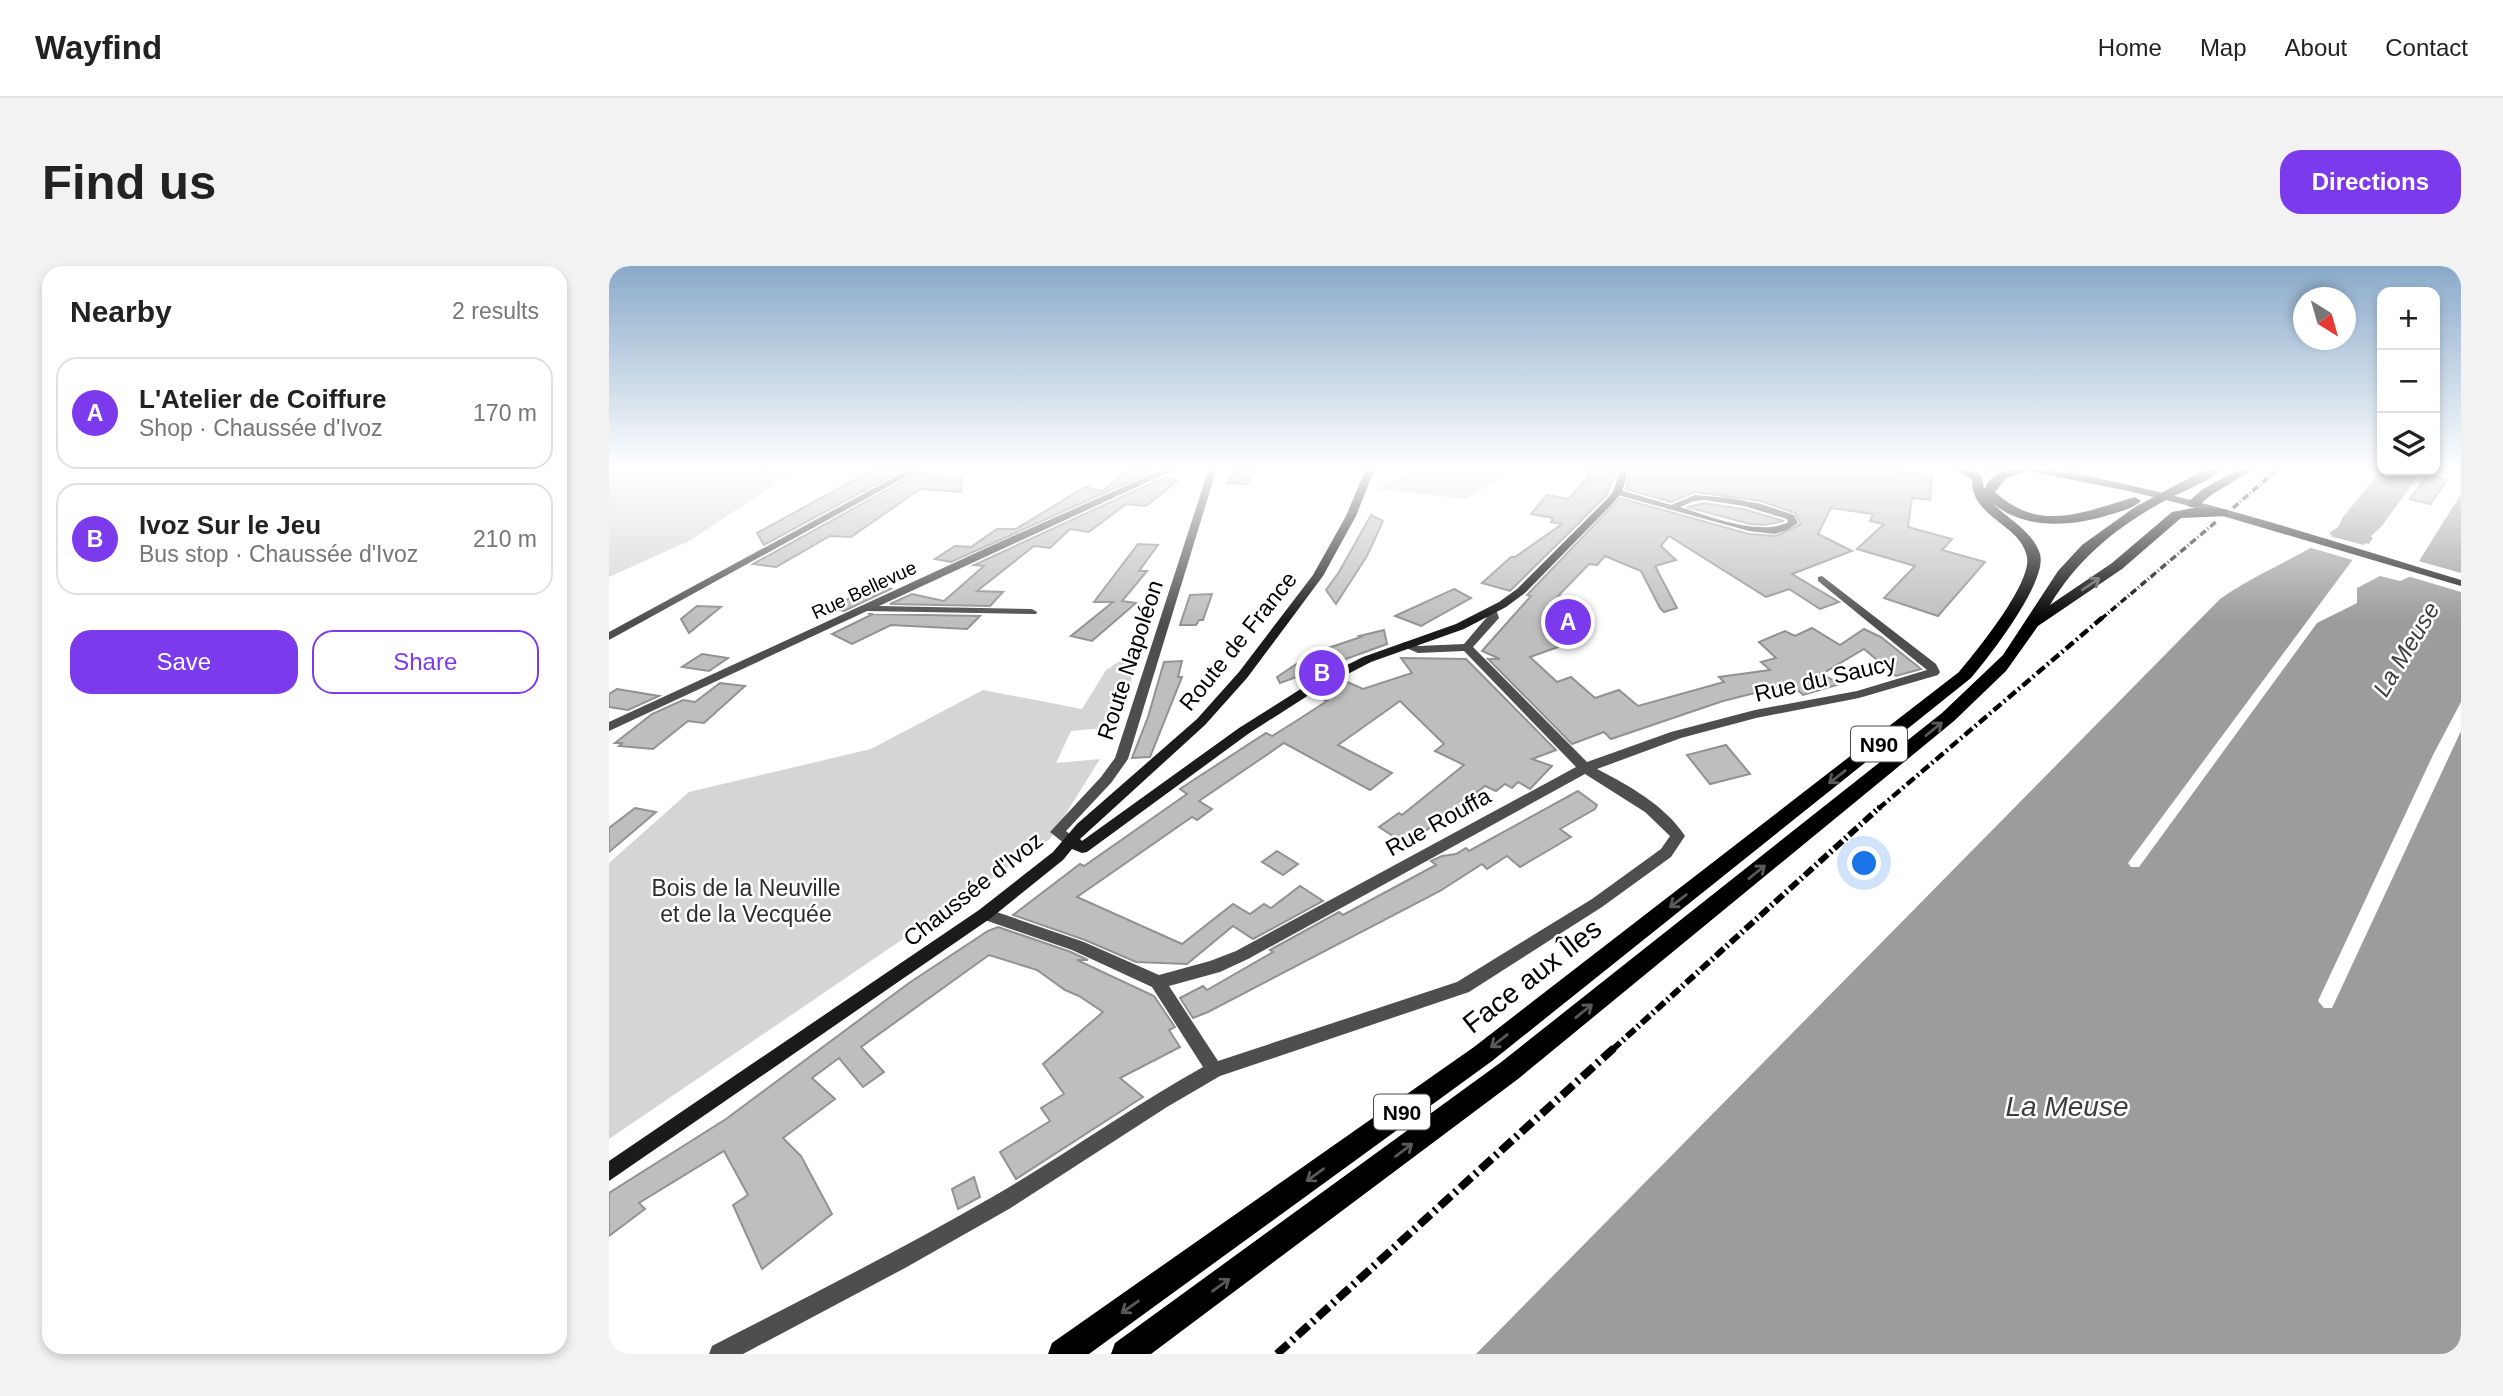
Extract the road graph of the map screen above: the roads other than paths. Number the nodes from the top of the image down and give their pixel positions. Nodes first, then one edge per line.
1 (825, 519) edge
2 (1062, 519) edge
3 (1197, 519) edge
4 (1349, 519) edge
5 (1591, 519) edge
6 (1716, 519) edge
7 (1792, 519) edge
8 (2003, 519) edge
9 (2057, 519) edge
10 (2079, 519) edge
11 (2108, 519) edge
12 (2127, 519) edge
13 (2173, 519) edge
14 (2243, 519) edge
15 (1822, 579) dead end
16 (2461, 583) edge
17 (866, 608) junction
18 (1032, 612) dead end
19 (1489, 612) junction
20 (2011, 615) junction
21 (2034, 622) junction
22 (609, 637) edge
23 (1405, 645) junction
24 (1467, 647) junction
25 (609, 727) edge
26 (1585, 768) junction
27 (1070, 840) junction
28 (985, 914) junction
29 (1158, 982) junction
30 (1215, 1070) junction
31 (609, 1172) edge
32 (720, 1354) edge
33 (1063, 1354) edge
34 (1126, 1354) edge

1 - 22 street
2 - 17 street, Rue Bellevue
3 - 27 street, Route Napoléon
4 - 27 main road, Route de France
5 - 19 main road, Chaussée d'Ivoz
6 - 7 street
8 - 20 highway
9 - 10 highway
11 - 20 highway, N90
12 - 21 highway, N90
21 -> 13 highway
14 - 16 main road
15 - 26 street, Rue du Saucy
17 - 18 street
17 - 25 street, Rue Bellevue
19 - 23 main road, Chaussée d'Ivoz
19 - 24 street, Chaussée d'Ivoz
20 -> 33 highway, Face aux Îles / N90
34 -> 21 highway, N90
23 - 24 street, Chaussée d'Ivoz
23 - 27 main road, Chaussée d'Ivoz
24 - 26 street
26 - 29 street, Rue Rouffa
26 - 30 street
27 - 28 main road, Chaussée d'Ivoz
28 - 29 street
28 - 31 main road, Chaussée d'Ivoz
29 - 30 street
30 - 32 street

